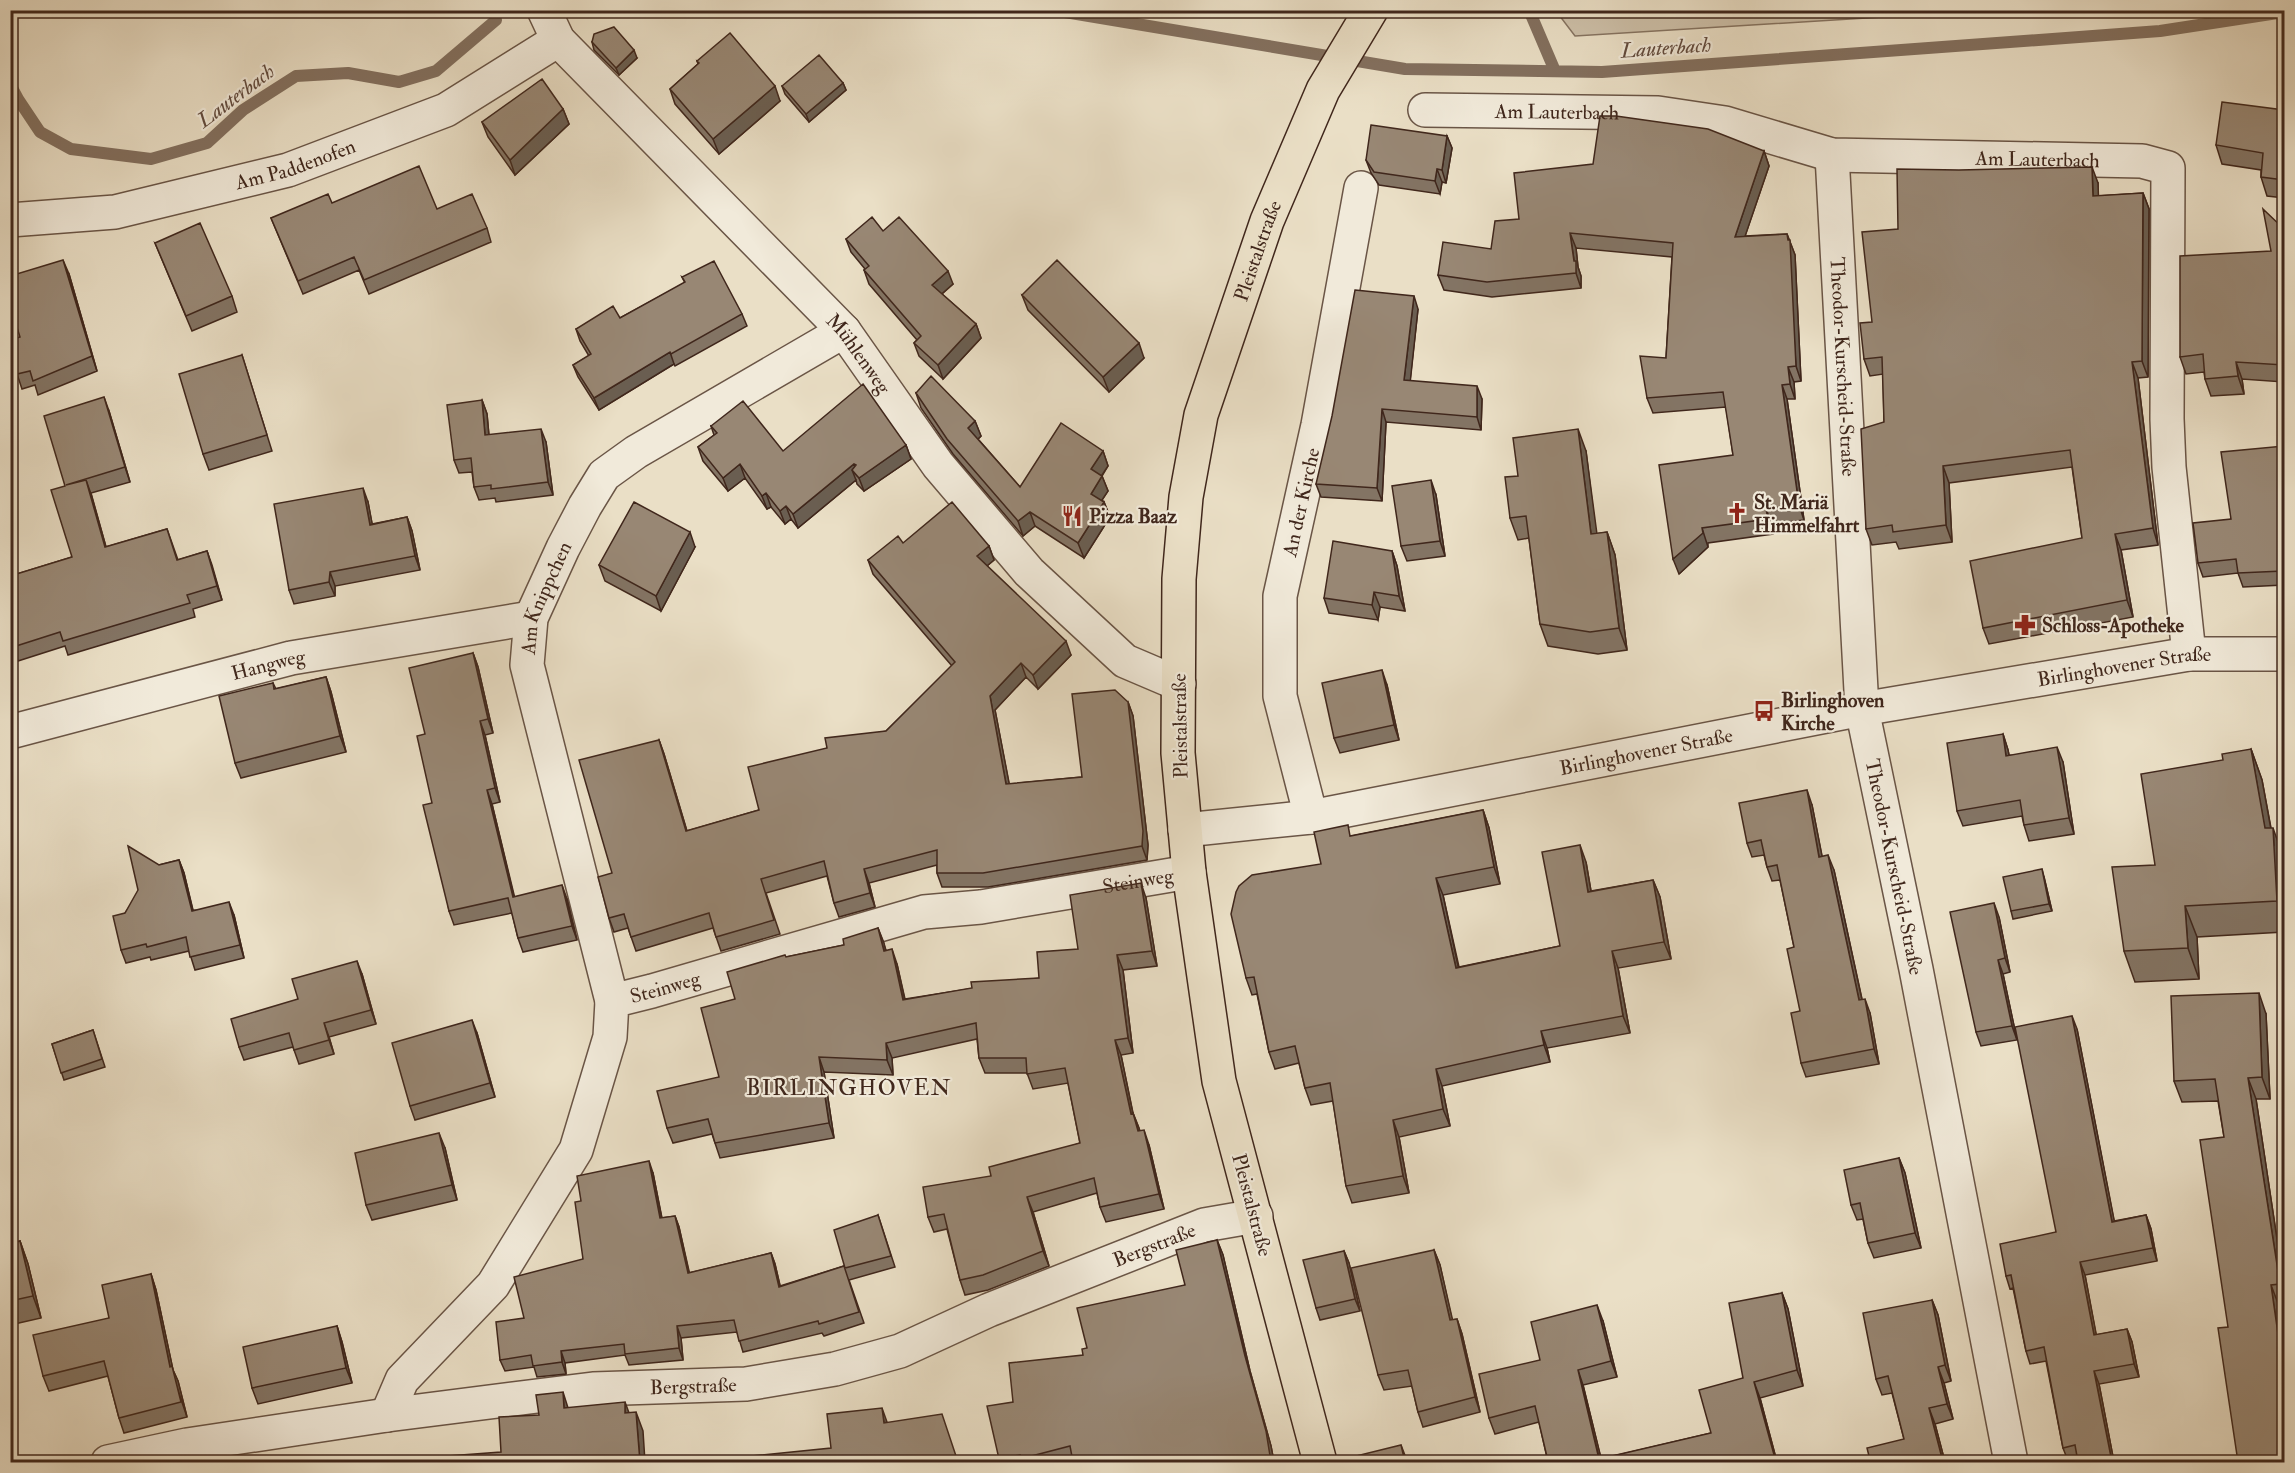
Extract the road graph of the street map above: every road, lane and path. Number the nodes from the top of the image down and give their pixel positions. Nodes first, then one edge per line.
1 (544, 10) edge
2 (1364, 21) edge
3 (558, 40) junction
4 (1425, 110) dead end
5 (1832, 155) junction
6 (1361, 188) dead end
7 (10, 220) edge
8 (844, 331) junction
9 (531, 618) junction
10 (2189, 654) junction
11 (2284, 654) edge
12 (1179, 684) junction
13 (1862, 709) junction
14 (10, 732) edge
15 (1311, 817) junction
16 (1185, 830) junction
17 (1189, 872) junction
18 (612, 1001) junction
19 (1256, 1216) junction
20 (387, 1415) junction
21 (108, 1462) edge
22 (1320, 1462) edge
23 (2011, 1462) edge

1 - 3 street, Mühlenweg
2 - 12 main road, Pleistalstraße
3 - 7 street, Am Paddenofen
3 - 8 street, Mühlenweg
4 - 5 street, Am Lauterbach
5 - 10 street, Am Lauterbach
5 - 13 street, Theodor-Kurscheid-Straße
6 - 15 street, An der Kirche
8 - 9 street, Am Knippchen
8 - 12 street, Mühlenweg
9 - 14 street, Hangweg
9 - 18 street, Am Knippchen
10 - 11 street, Birlinghovener Straße
10 - 13 street, Birlinghovener Straße
12 - 16 main road, Pleistalstraße
13 - 15 street, Birlinghovener Straße
13 - 23 street, Theodor-Kurscheid-Straße
15 - 16 street, Birlinghovener Straße
16 - 17 main road, Pleistalstraße
17 - 18 street, Steinweg
17 - 19 main road, Pleistalstraße
18 - 20 street, Steinweg
19 - 20 street, Bergstraße
19 - 22 main road, Pleistalstraße
20 - 21 street, Bergstraße

